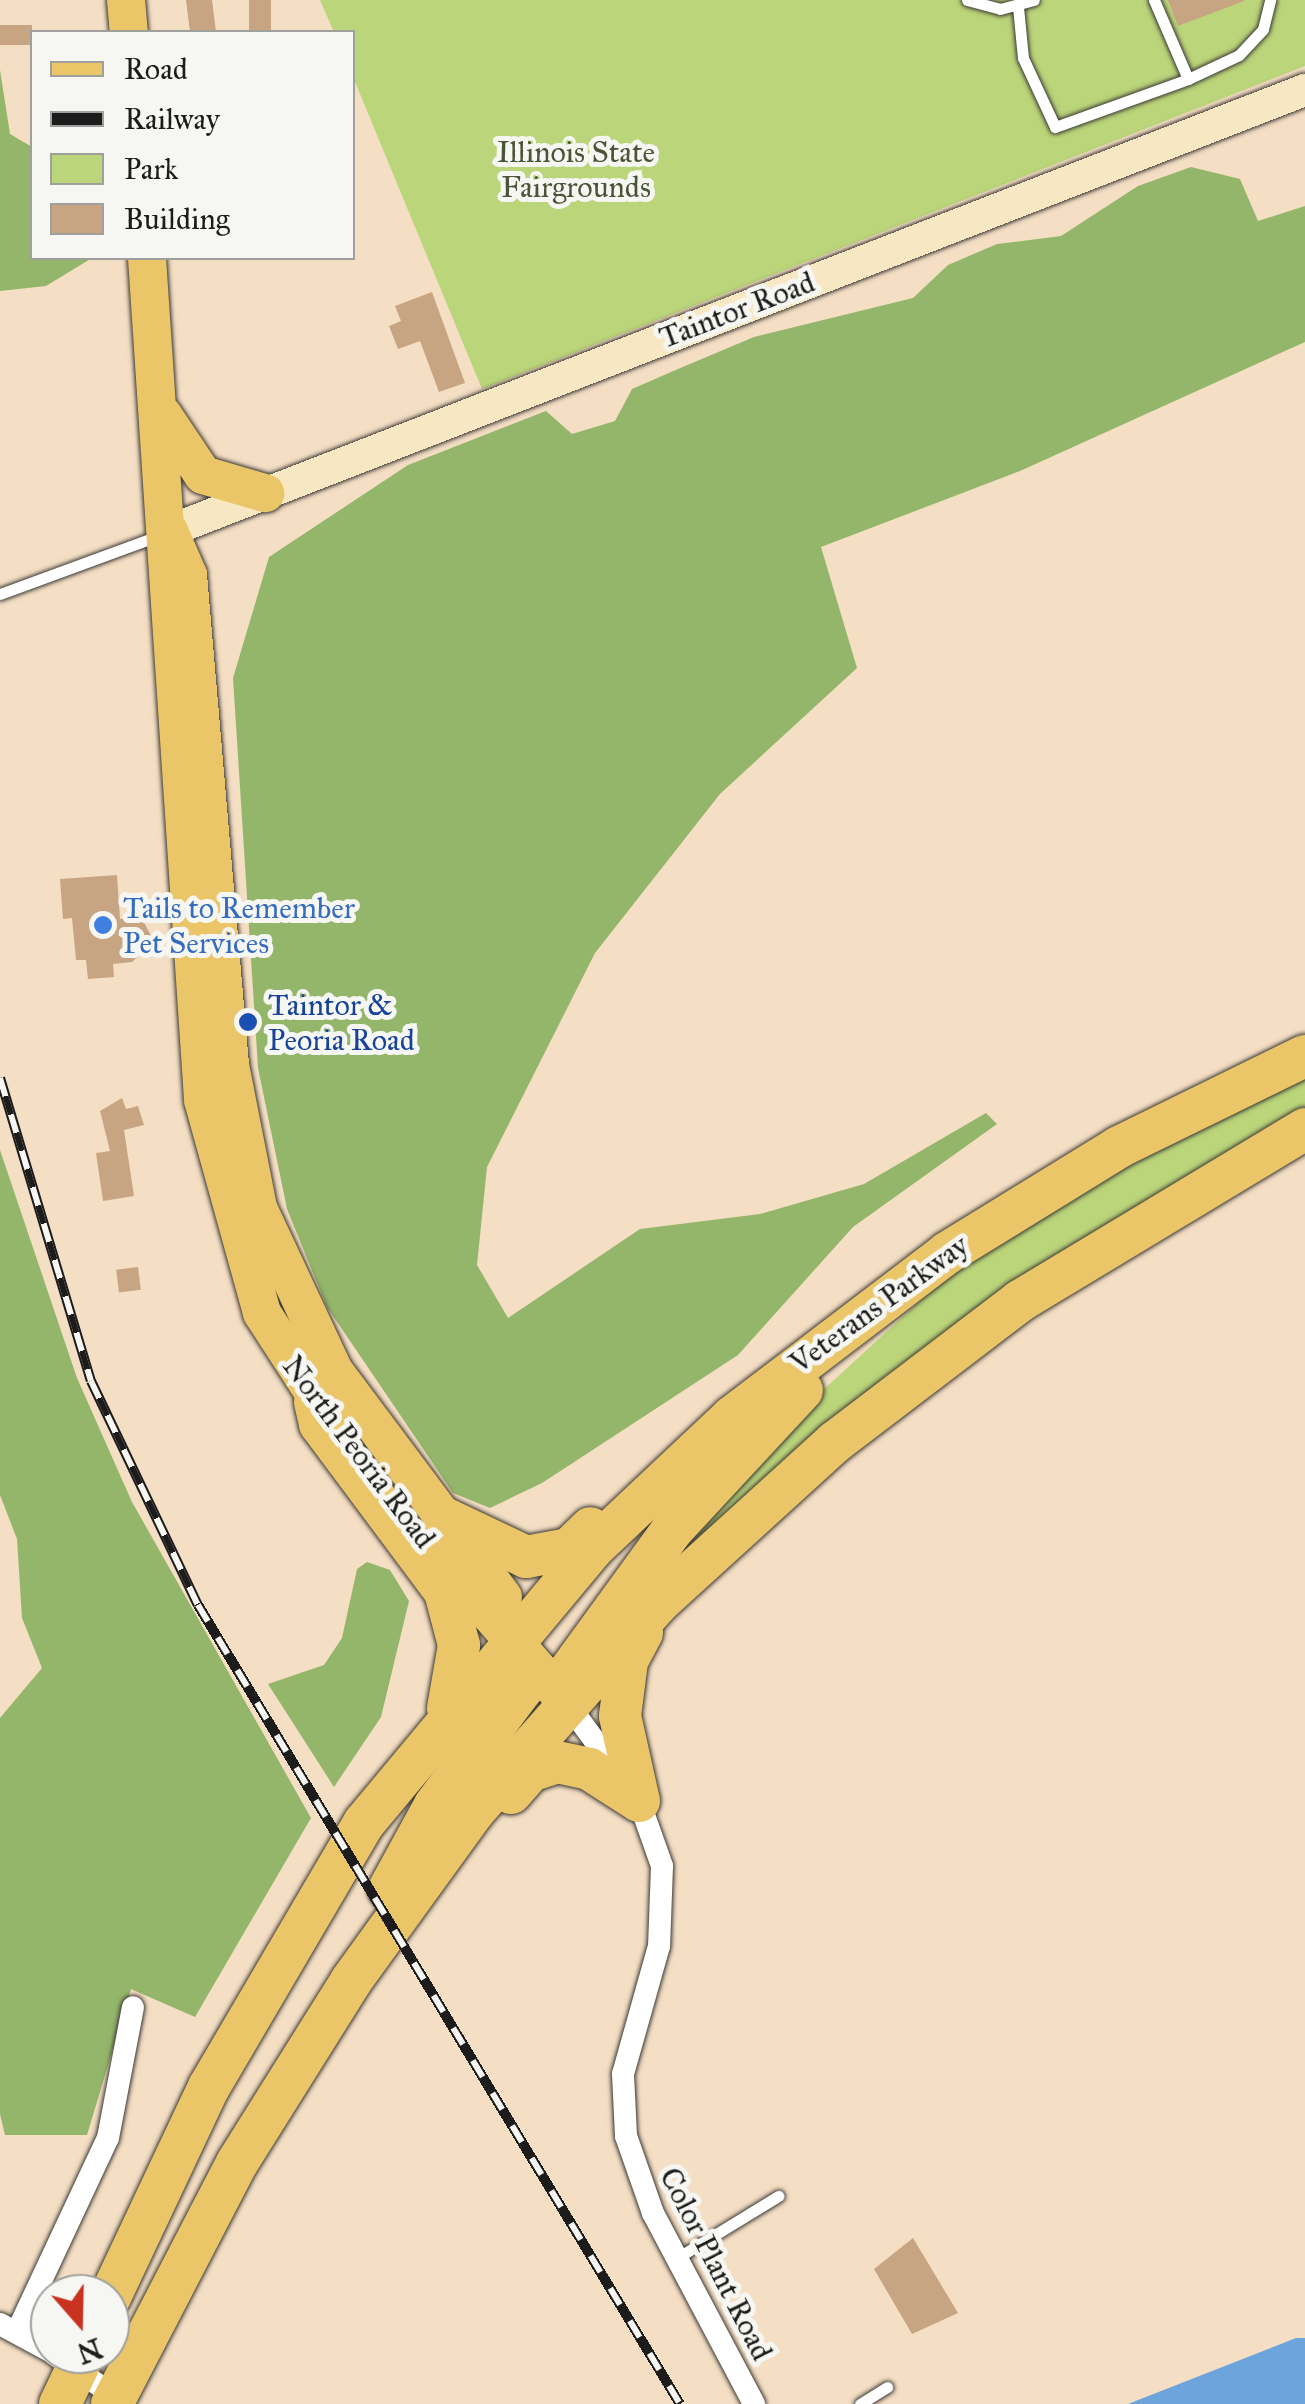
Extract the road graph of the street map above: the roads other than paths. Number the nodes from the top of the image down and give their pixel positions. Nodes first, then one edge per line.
1 (126, 0) edge
2 (968, 0) edge
3 (1034, 0) edge
4 (1154, 0) edge
5 (1270, 0) edge
6 (1018, 7) junction
7 (129, 30) edge
8 (1188, 78) junction
9 (1305, 90) edge
10 (147, 260) edge
11 (160, 409) junction
12 (265, 493) junction
13 (170, 531) junction
14 (0, 594) edge
15 (1305, 1056) edge
16 (1305, 1129) edge
17 (912, 1277) junction
18 (808, 1354) junction
19 (315, 1402) junction
20 (444, 1518) junction
21 (658, 1603) junction
22 (514, 1636) junction
23 (567, 1702) junction
24 (445, 1718) junction
25 (639, 1800) junction
26 (435, 1861) junction
27 (133, 2007) dead end
28 (319, 2028) junction
29 (778, 2196) dead end
30 (677, 2258) junction
31 (121, 2274) edge
32 (8, 2328) edge
33 (30, 2343) edge
34 (76, 2374) edge
35 (887, 2386) dead end
36 (118, 2402) edge
37 (754, 2404) edge
38 (860, 2404) edge

1 - 7 main road
2 - 6 lane
3 - 6 lane
4 - 8 lane
5 - 8 lane
6 - 8 lane
9 - 12 main road, Taintor Road
10 - 11 main road, North Peoria Road
11 - 12 main road
11 - 13 main road, North Peoria Road
12 - 13 main road, Taintor Road
13 - 14 lane
13 - 19 main road, North Peoria Road
13 - 20 main road, North Peoria Road
15 - 17 highway, Veterans Parkway
16 - 21 highway
17 - 18 highway, Veterans Parkway
17 - 23 highway
18 - 20 highway
18 - 22 highway, Veterans Parkway
19 - 22 main road, North Peoria Road
19 - 24 highway
20 - 22 main road, North Peoria Road
21 - 23 highway
21 - 25 highway
22 - 23 main road, North Peoria Road
22 - 24 highway
22 - 28 highway
23 - 25 street, Color Plant Road
23 - 26 highway
24 - 31 highway
25 - 26 highway
25 - 30 street, Color Plant Road
26 - 28 highway
27 - 32 street
28 - 36 highway
29 - 30 lane
30 - 37 street, Color Plant Road
32 - 33 street
34 - 36 street
35 - 38 lane

